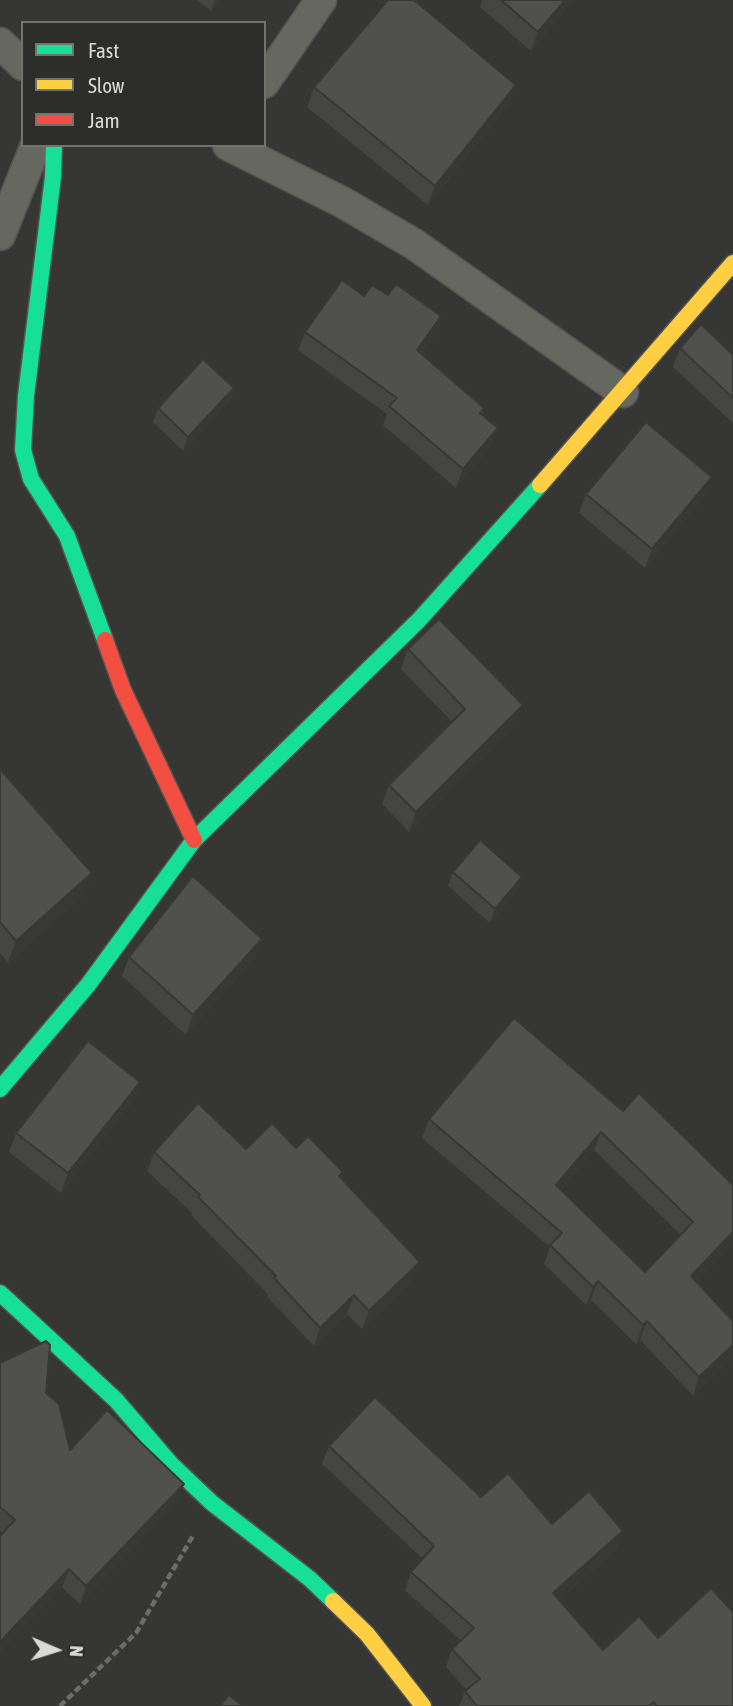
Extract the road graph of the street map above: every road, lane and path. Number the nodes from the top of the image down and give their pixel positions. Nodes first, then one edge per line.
1 (321, 0) edge
2 (0, 43) edge
3 (21, 63) edge
4 (266, 80) edge
5 (35, 147) edge
6 (54, 147) edge
7 (232, 147) edge
8 (0, 235) edge
9 (733, 263) edge
10 (623, 392) junction
11 (194, 840) junction
12 (0, 1089) edge
13 (0, 1293) edge
14 (212, 1503) junction
15 (60, 1706) edge
16 (423, 1706) edge

1 - 4 street
2 - 3 street
5 - 8 street
6 - 11 street
7 - 10 street
9 - 10 street
10 - 11 street
11 - 12 street
13 - 14 street
14 - 15 path
14 - 16 street

